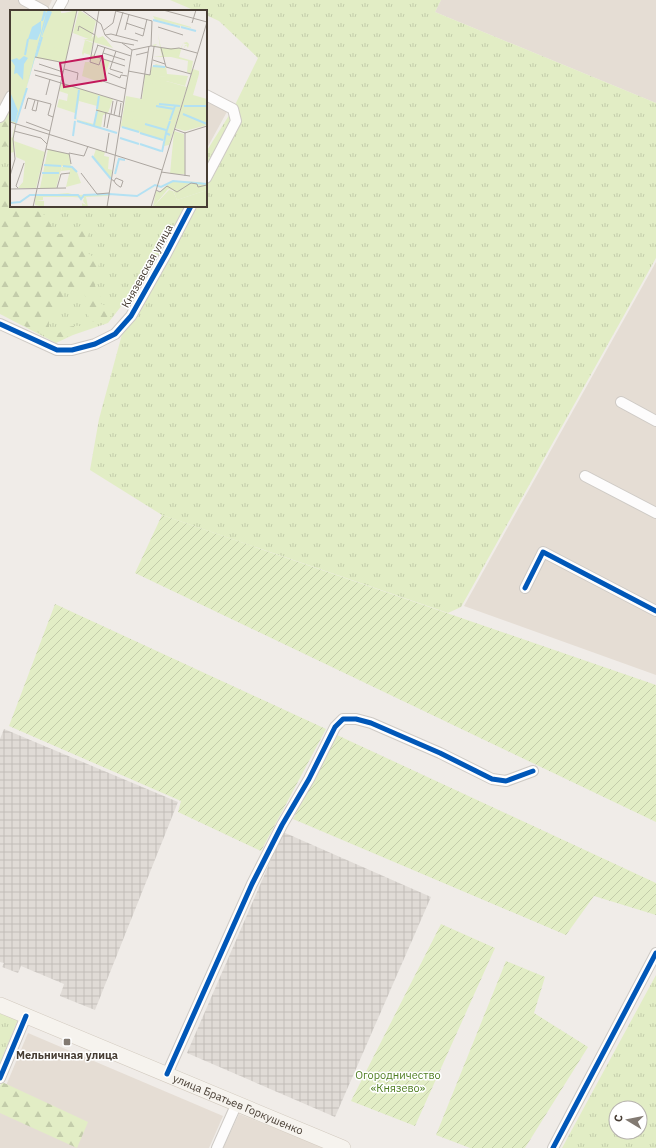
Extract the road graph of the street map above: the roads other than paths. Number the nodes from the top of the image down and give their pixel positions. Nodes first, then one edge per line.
1 (24, 0) edge
2 (63, 0) edge
3 (42, 10) edge
4 (58, 10) edge
5 (0, 93) edge
6 (207, 96) edge
7 (10, 97) edge
8 (0, 117) edge
9 (207, 176) edge
10 (190, 207) edge
11 (0, 324) edge
12 (621, 402) dead end
13 (656, 420) edge
14 (585, 476) dead end
15 (656, 513) edge
16 (525, 588) dead end
17 (656, 611) edge
18 (534, 771) dead end
19 (656, 953) edge
20 (0, 1005) edge
21 (26, 1016) junction
22 (168, 1074) junction
23 (0, 1078) edge
24 (237, 1103) junction
25 (217, 1148) edge
26 (343, 1148) edge
27 (553, 1148) edge

1 - 3 street
2 - 4 street
5 - 7 street
6 - 9 street
7 - 8 street
10 - 11 street, Князевская улица
12 - 13 street
14 - 15 street
16 - 17 street
18 - 22 street
19 - 27 street
20 - 21 street, улица Братьев Горкушенко
21 - 22 street, улица Братьев Горкушенко
21 - 23 street
22 - 24 street, улица Братьев Горкушенко
24 - 25 street
24 - 26 street, улица Братьев Горкушенко

